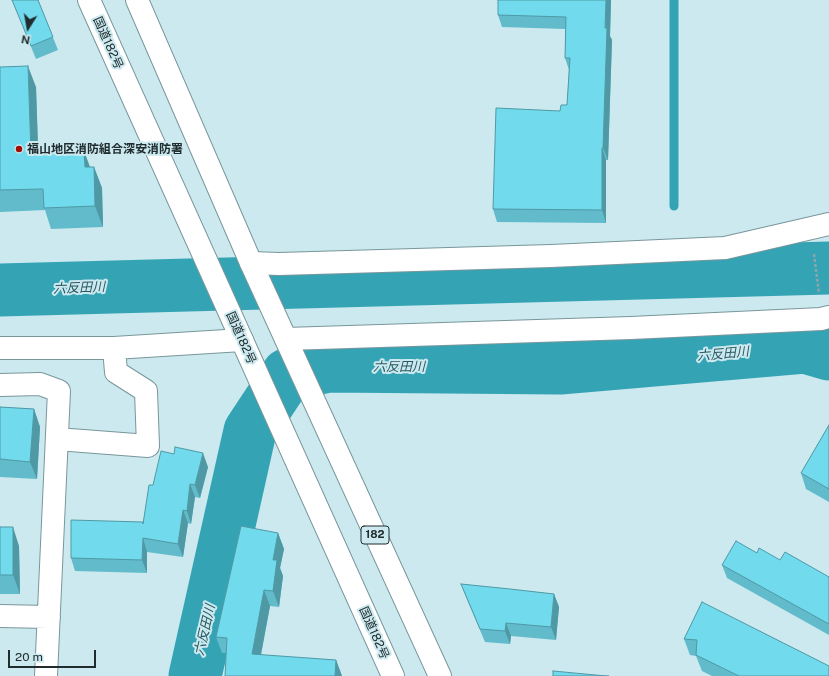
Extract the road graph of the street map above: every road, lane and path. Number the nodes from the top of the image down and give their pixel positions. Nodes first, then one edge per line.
1 (89, 0) edge
2 (137, 0) edge
3 (829, 224) edge
4 (814, 251) dead end
5 (253, 268) junction
6 (819, 295) dead end
7 (829, 317) edge
8 (286, 339) junction
9 (242, 340) junction
10 (0, 348) edge
11 (114, 348) junction
12 (0, 385) edge
13 (57, 440) junction
14 (0, 616) edge
15 (49, 617) junction
16 (46, 676) edge
17 (394, 676) edge
18 (440, 676) edge

1 - 9 main road, 国道182号
2 - 5 main road, 182
3 - 5 main road
4 - 6 path
5 - 8 main road, 182
7 - 8 main road
8 - 18 main road, 182
9 - 11 main road
9 - 17 main road, 国道182号
10 - 11 main road
11 - 13 main road
12 - 13 main road
13 - 15 main road
14 - 15 main road
15 - 16 main road

